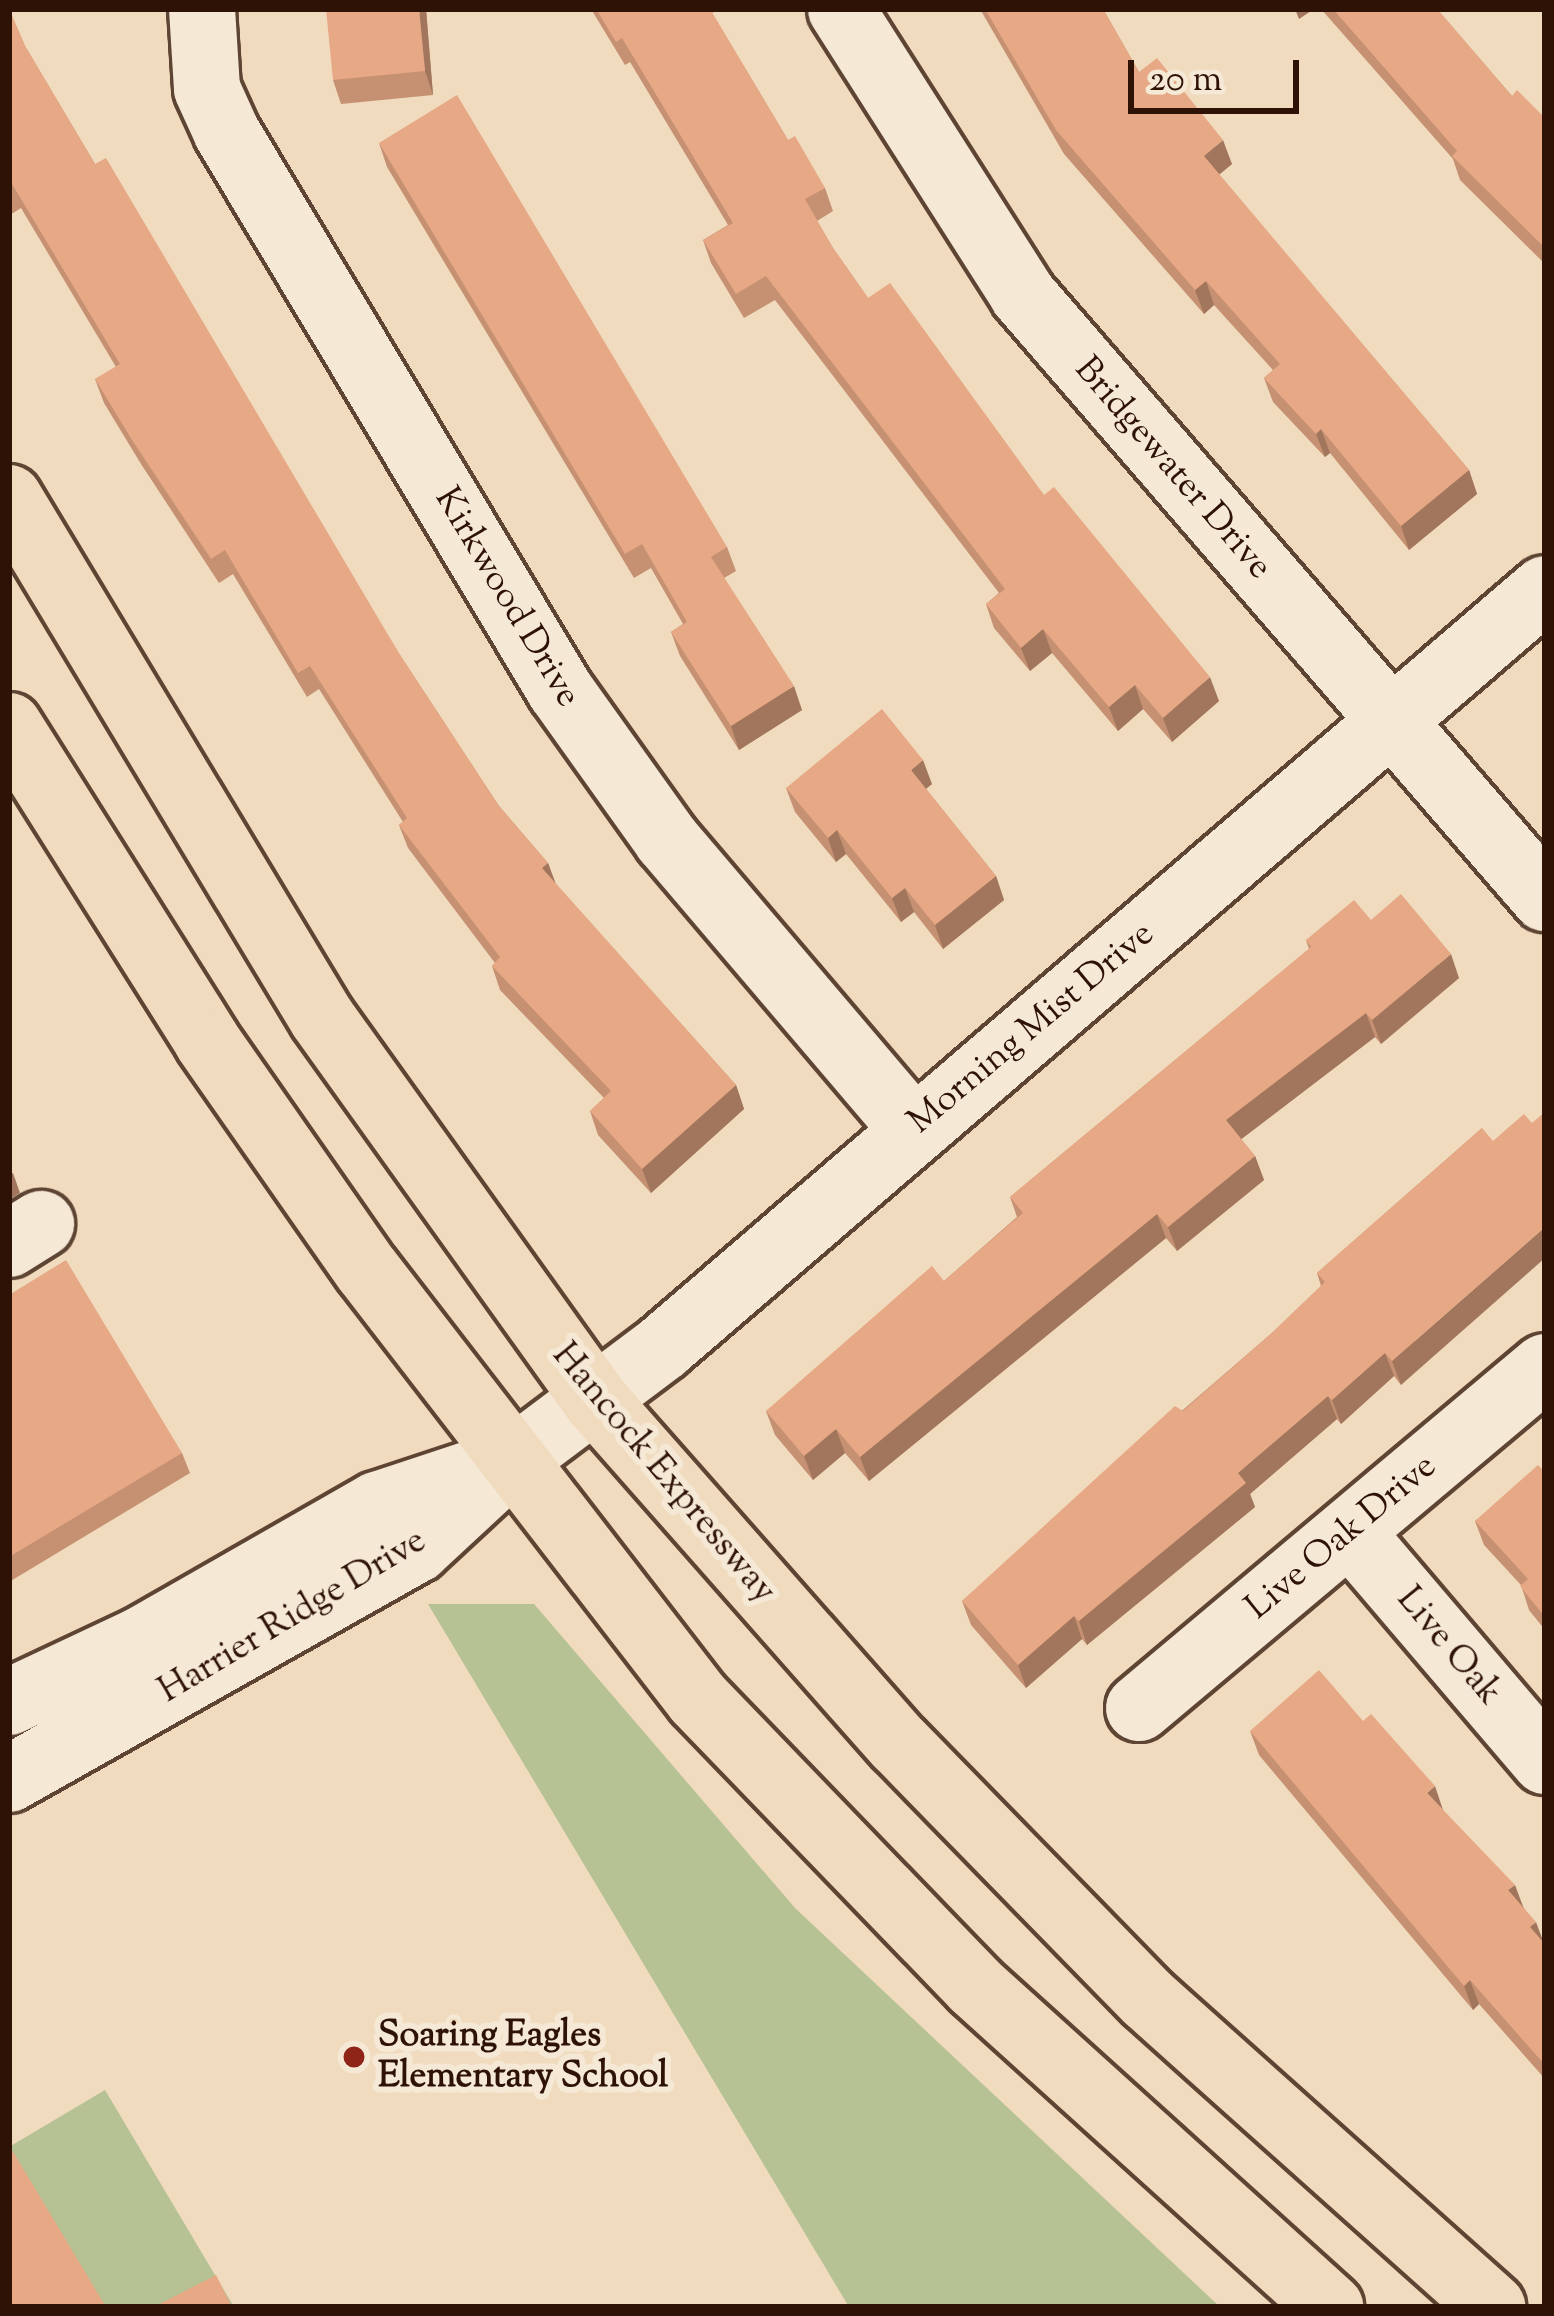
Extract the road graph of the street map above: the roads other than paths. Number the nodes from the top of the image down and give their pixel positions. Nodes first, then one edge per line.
1 (202, 9) edge
2 (842, 9) edge
3 (9, 498) edge
4 (1545, 589) edge
5 (1393, 721) junction
6 (9, 726) edge
7 (1545, 898) edge
8 (913, 1130) junction
9 (1545, 1366) edge
10 (597, 1402) junction
11 (513, 1460) junction
12 (1350, 1532) junction
13 (9, 1702) edge
14 (1139, 1708) dead end
15 (1545, 1761) edge
16 (9, 1779) edge
17 (1330, 2307) edge
18 (1492, 2307) edge

1 - 8 street, Kirkwood Drive
2 - 5 street, Bridgewater Drive
3 - 10 main road, Hancock Expressway
4 - 5 street, Morning Mist Drive
5 - 7 street, Bridgewater Drive
5 - 8 street, Morning Mist Drive
6 - 11 main road
8 - 10 street, Morning Mist Drive
9 - 12 street, Live Oak Drive
10 - 11 street, Morning Mist Drive
10 - 18 main road, Hancock Expressway
11 - 13 street, Harrier Ridge Drive
11 - 16 street, Harrier Ridge Drive
11 - 17 main road
12 - 14 street, Live Oak Drive
12 - 15 street, Live Oak

